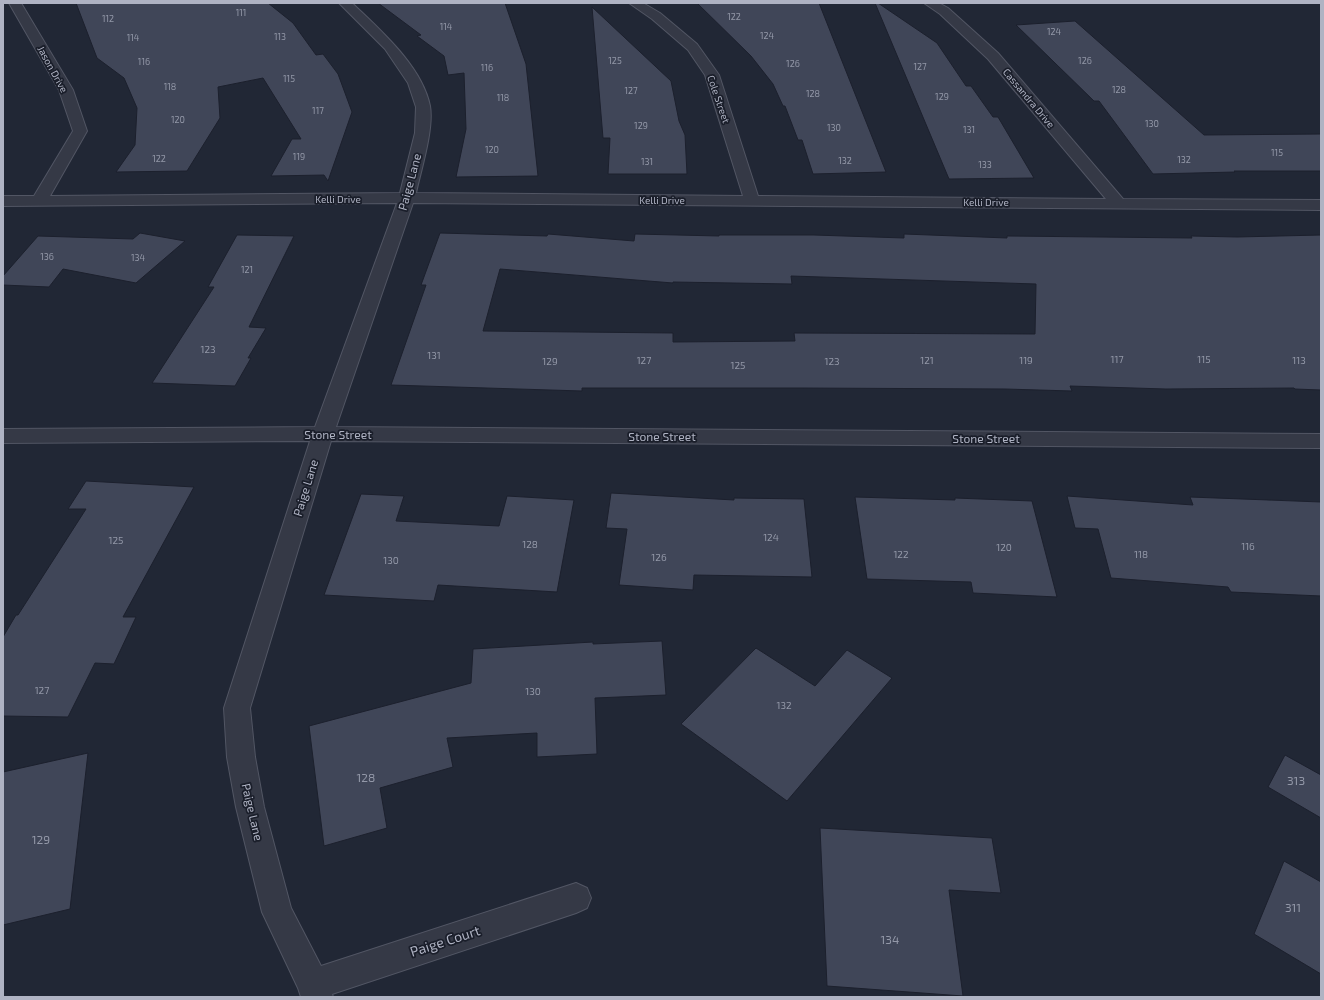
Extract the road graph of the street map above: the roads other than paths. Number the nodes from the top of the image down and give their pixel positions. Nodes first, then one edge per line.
1 (15, 3) edge
2 (345, 3) edge
3 (635, 3) edge
4 (930, 3) edge
5 (407, 198) junction
6 (752, 200) junction
7 (3, 201) edge
8 (39, 201) junction
9 (1118, 203) junction
10 (1321, 205) edge
11 (323, 434) junction
12 (3, 436) edge
13 (1321, 441) edge
14 (576, 898) dead end
15 (315, 991) edge

1 - 8 street, Jason Drive
2 - 5 street, Paige Lane
3 - 6 street, Cole Street
4 - 9 street, Cassandra Drive
5 - 6 street, Kelli Drive
5 - 8 street, Kelli Drive
5 - 11 street, Paige Lane
6 - 9 street, Kelli Drive
7 - 8 street, Kelli Drive
9 - 10 street, Kelli Drive
11 - 12 street, Stone Street
11 - 13 street, Stone Street
11 - 15 street, Paige Lane
14 - 15 street, Paige Court

